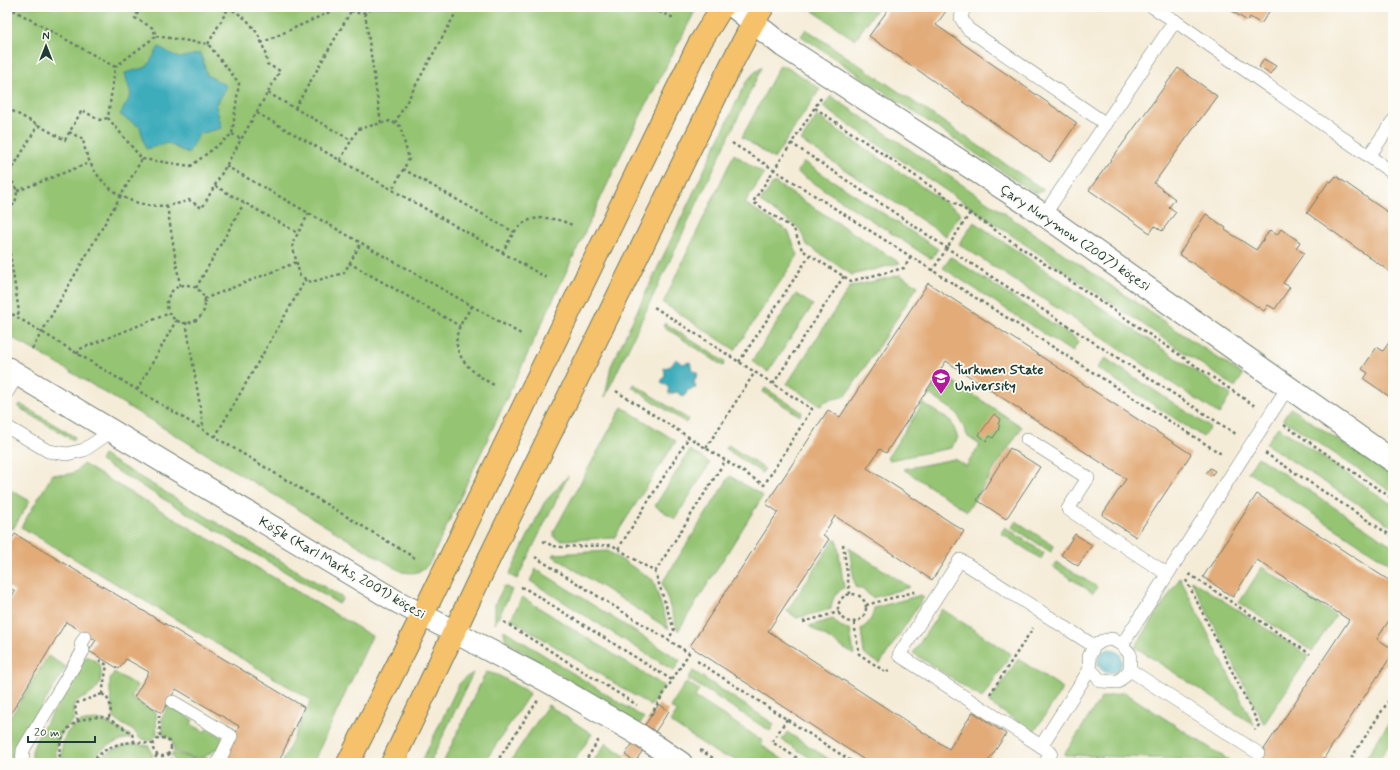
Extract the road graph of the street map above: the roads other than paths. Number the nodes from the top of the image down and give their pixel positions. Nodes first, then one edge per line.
1 (722, 7) edge
2 (734, 7) edge
3 (964, 7) edge
4 (1153, 7) edge
5 (758, 15) edge
6 (1175, 21) junction
7 (1393, 121) edge
8 (1106, 124) junction
9 (1369, 156) junction
10 (1393, 173) edge
11 (1044, 215) junction
12 (11, 378) edge
13 (1288, 387) junction
14 (7, 427) edge
15 (112, 431) junction
16 (1027, 439) dead end
17 (1393, 460) edge
18 (1167, 574) junction
19 (422, 616) junction
20 (454, 633) junction
21 (86, 637) dead end
22 (1122, 644) junction
23 (1094, 646) junction
24 (1090, 669) junction
25 (1130, 670) junction
26 (173, 702) dead end
27 (1258, 753) dead end
28 (1046, 754) edge
29 (22, 763) edge
30 (218, 763) edge
31 (348, 763) edge
32 (392, 763) edge
33 (681, 763) edge

1 - 19 main road
2 - 5 street, Çary Nurymow (2007) köçesi
3 - 8 lane
4 - 6 lane
5 - 11 street, Çary Nurymow (2007) köçesi
5 - 20 main road
6 - 8 lane
6 - 9 lane
7 - 9 lane
8 - 11 lane
9 - 10 lane
11 - 13 street, Çary Nurymow (2007) köçesi
12 - 15 street, Köşk (Karl Marks, 2001) köçesi
13 - 17 street, Çary Nurymow (2007) köçesi
13 - 18 lane
14 - 15 lane
15 - 19 street, Köşk (Karl Marks, 2001) köçesi
16 - 18 lane
18 - 22 lane
19 - 20 street, Köşk (Karl Marks, 2001) köçesi
19 - 31 main road
20 - 32 main road
20 - 33 street, Köşk (Karl Marks, 2001) köçesi
21 - 29 lane
22 - 23 lane
22 - 25 lane
23 - 24 lane
23 - 28 lane
24 - 25 lane
24 - 28 lane
25 - 27 lane
26 - 30 lane

